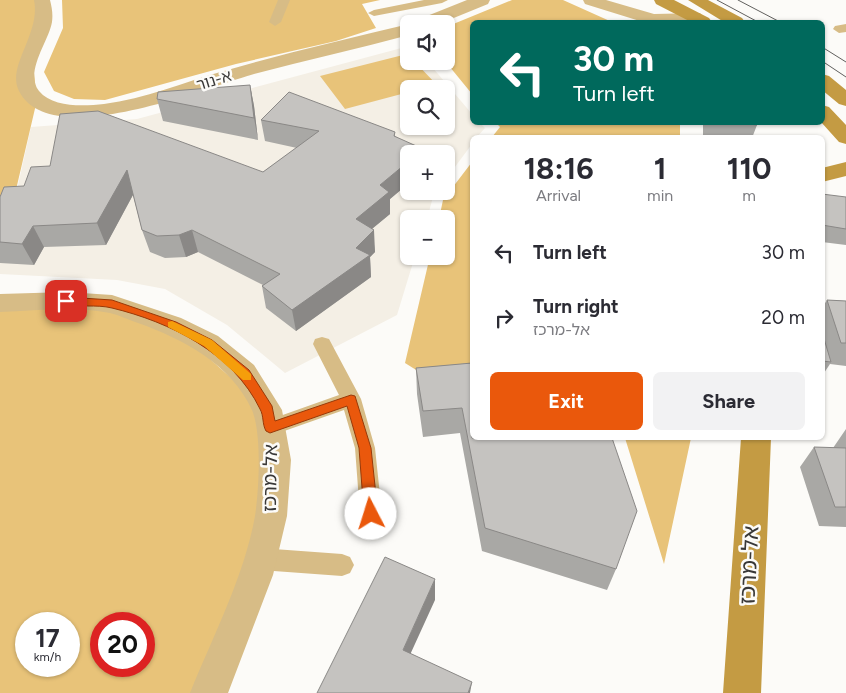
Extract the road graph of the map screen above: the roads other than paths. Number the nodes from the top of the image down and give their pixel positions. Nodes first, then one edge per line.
1 (42, 0) edge
2 (284, 0) edge
3 (442, 0) edge
4 (482, 0) edge
5 (593, 0) edge
6 (662, 0) edge
7 (696, 0) edge
8 (374, 13) dead end
9 (445, 15) edge
10 (699, 20) edge
11 (732, 20) edge
12 (275, 22) dead end
13 (400, 32) edge
14 (825, 82) edge
15 (846, 100) edge
16 (825, 114) edge
17 (846, 138) edge
18 (846, 155) edge
19 (825, 159) edge
20 (846, 169) edge
21 (825, 174) edge
22 (825, 184) edge
23 (846, 189) edge
24 (0, 303) edge
25 (322, 344) dead end
26 (351, 400) junction
27 (270, 428) junction
28 (756, 440) edge
29 (371, 514) dead end
30 (260, 559) junction
31 (342, 565) dead end
32 (209, 693) edge
33 (742, 693) edge

1 - 13 street, א-נור
2 - 12 lane
3 - 8 lane
4 - 9 street
5 - 10 street
6 - 10 street
7 - 11 street
14 - 15 street
16 - 17 street
18 - 19 street
20 - 21 street
22 - 23 street
24 - 27 street, אל-מרכז
25 - 26 lane
26 - 27 lane
26 - 29 lane
27 - 30 street, אל-מרכז
28 - 33 street, אל-מרכז
30 - 31 lane
30 - 32 street, אל-מרכז

